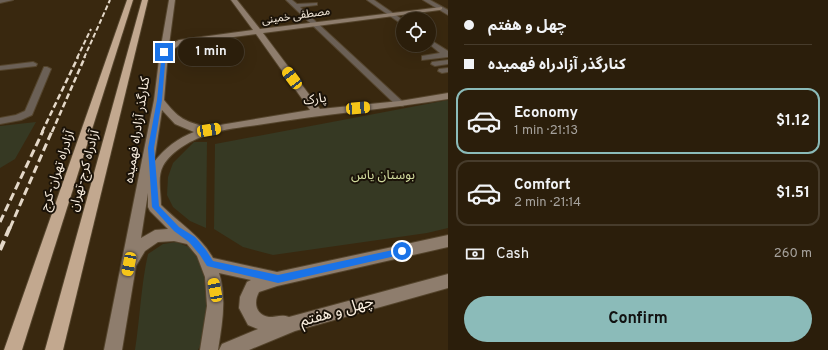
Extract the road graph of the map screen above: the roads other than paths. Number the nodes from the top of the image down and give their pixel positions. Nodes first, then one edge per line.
1 (10, 0) edge
2 (130, 0) edge
3 (145, 0) edge
4 (172, 0) edge
5 (234, 0) edge
6 (289, 0) edge
7 (370, 0) edge
8 (426, 0) edge
9 (0, 1) edge
10 (448, 2) edge
11 (315, 4) dead end
12 (295, 6) junction
13 (443, 10) edge
14 (391, 15) junction
15 (396, 18) edge
16 (314, 25) junction
17 (258, 32) junction
18 (166, 35) junction
19 (179, 42) junction
20 (436, 47) edge
21 (164, 52) junction
22 (448, 57) edge
23 (425, 58) dead end
24 (33, 64) dead end
25 (435, 64) dead end
26 (0, 68) edge
27 (47, 69) dead end
28 (448, 96) edge
29 (159, 100) junction
30 (400, 104) junction
31 (317, 112) junction
32 (0, 121) edge
33 (209, 130) junction
34 (151, 148) junction
35 (154, 175) junction
36 (192, 240) junction
37 (448, 241) edge
38 (129, 264) junction
39 (210, 264) junction
40 (278, 279) junction
41 (448, 281) edge
42 (296, 323) junction
43 (14, 350) edge
44 (54, 350) edge
45 (113, 350) edge
46 (209, 350) edge
47 (228, 350) edge

1 - 9 street
2 - 43 highway, آزادراه تهران-کرج
3 - 44 highway, آزادراه کرج-تهران
4 - 18 street, کنارگذر آزادراه فهمیده
5 - 17 street
6 - 12 street
7 - 14 street
8 - 13 street
10 - 13 street
11 - 12 street
12 - 16 street
13 - 14 street, مصطفی خمینی
14 - 15 street
14 - 16 street, مصطفی خمینی
16 - 17 street, مصطفی خمینی
16 - 30 street
17 - 19 street, مصطفی خمینی
17 - 31 street
18 - 19 street
18 - 21 street, کنارگذر آزادراه فهمیده
19 - 21 street
20 - 22 street
21 - 29 street, کنارگذر آزادراه فهمیده
22 - 23 street
22 - 25 street
24 - 26 street
27 - 32 street
28 - 30 street, پارک
29 - 33 street
29 - 34 street, کنارگذر آزادراه فهمیده
30 - 31 street, پارک
31 - 33 street, پارک
33 - 35 street
34 - 35 street
34 - 38 street, کنارگذر آزادراه فهمیده
35 - 36 street
36 - 38 street
36 - 39 street
37 - 40 street
38 - 45 street, کنارگذر آزادراه فهمیده
39 - 40 street
39 - 46 street
40 - 42 street
41 - 42 street, چهل و هفتم
42 - 47 street, چهل و هفتم

